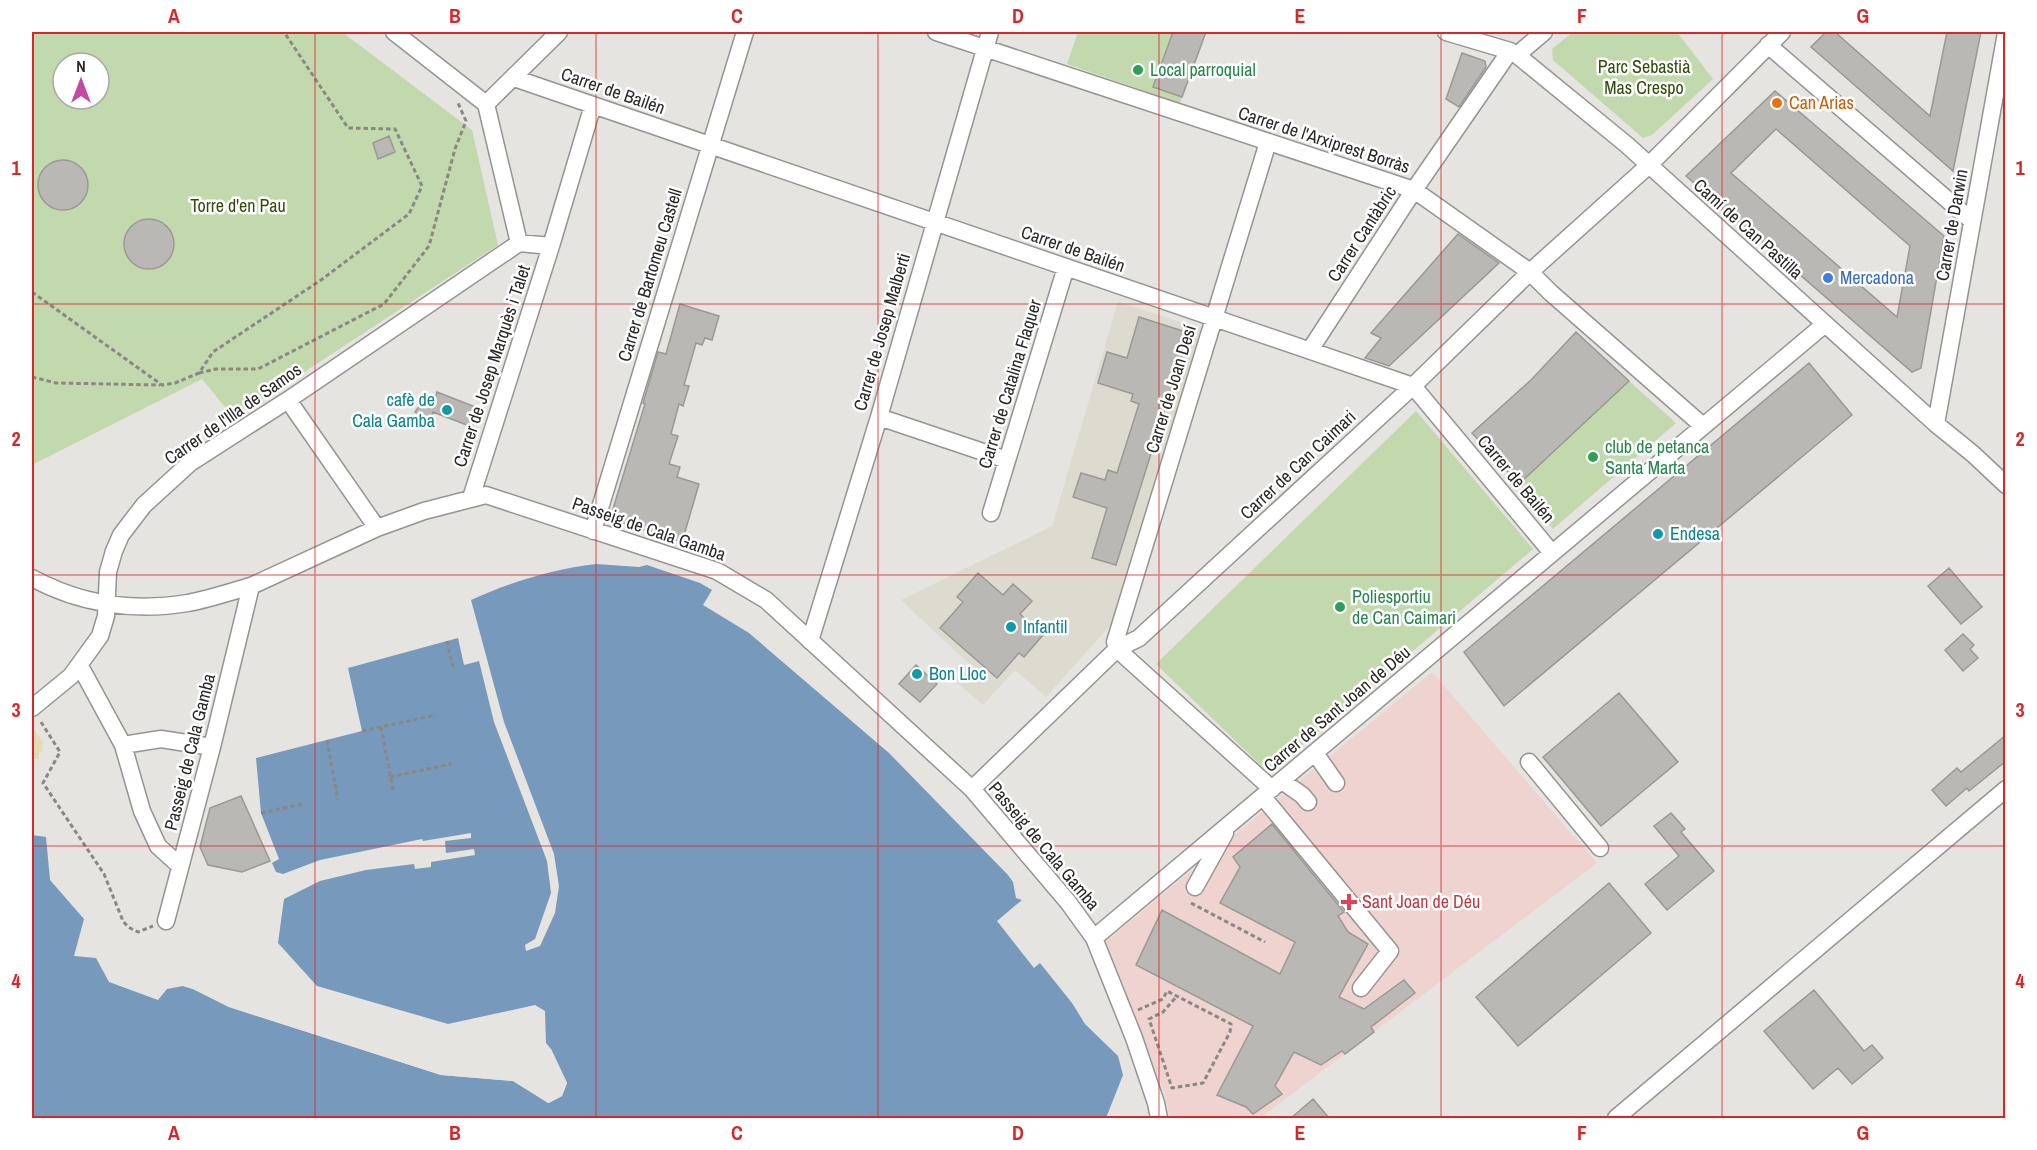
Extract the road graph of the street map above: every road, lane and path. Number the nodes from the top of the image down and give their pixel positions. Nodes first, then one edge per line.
1 (284, 32) edge
2 (394, 32) edge
3 (559, 32) edge
4 (745, 32) edge
5 (936, 32) edge
6 (1446, 32) edge
7 (1544, 32) edge
8 (1782, 32) edge
9 (2006, 33) edge
10 (987, 40) edge
11 (1768, 45) junction
12 (1514, 53) junction
13 (514, 78) junction
14 (469, 91) junction
15 (486, 104) junction
16 (593, 105) junction
17 (1268, 142) junction
18 (711, 146) junction
19 (1648, 166) junction
20 (1414, 190) junction
21 (1972, 221) junction
22 (934, 222) junction
23 (519, 243) junction
24 (551, 246) junction
25 (1066, 267) junction
26 (1530, 272) junction
27 (32, 292) edge
28 (1213, 317) junction
29 (1825, 324) junction
30 (1310, 350) junction
31 (199, 373) junction
32 (32, 377) edge
33 (162, 385) junction
34 (1413, 386) junction
35 (288, 400) junction
36 (879, 417) junction
37 (1936, 424) junction
38 (1703, 426) junction
39 (1007, 460) junction
40 (2006, 485) edge
41 (471, 498) junction
42 (991, 513) dead end
43 (377, 528) junction
44 (593, 531) junction
45 (1552, 553) junction
46 (32, 578) edge
47 (250, 586) junction
48 (108, 605) junction
49 (447, 641) dead end
50 (810, 641) junction
51 (1117, 649) junction
52 (80, 666) junction
53 (453, 668) dead end
54 (34, 712) edge
55 (436, 715) dead end
56 (381, 727) junction
57 (363, 731) dead end
58 (327, 740) dead end
59 (123, 745) junction
60 (212, 747) junction
61 (1315, 753) junction
62 (1529, 762) dead end
63 (451, 764) dead end
64 (390, 777) junction
65 (1336, 783) dead end
66 (972, 789) junction
67 (1272, 789) junction
68 (2006, 789) edge
69 (393, 790) dead end
70 (338, 800) dead end
71 (1308, 802) dead end
72 (302, 804) dead end
73 (261, 813) dead end
74 (1230, 825) junction
75 (1600, 848) dead end
76 (180, 866) junction
77 (1191, 894) joint
78 (166, 921) joint
79 (1094, 938) junction
80 (1265, 942) dead end
81 (1361, 988) dead end
82 (1177, 996) junction
83 (1125, 1016) junction
84 (1159, 1119) edge
85 (1616, 1119) edge

1 - 31 path
2 - 14 street
3 - 13 street
4 - 18 street, Carrer de Bartomeu Castell
5 - 10 street, Carrer de l'Arxiprest Borràs
6 - 12 street, Camí de Can Pastilla
7 - 12 street, Carrer Cantàbric
8 - 11 street, Carrer de Can Caimari
9 - 21 street, Carrer de Darwin
10 - 17 street, Carrer de l'Arxiprest Borràs
10 - 22 street, Carrer de Josep Malberti
11 - 19 street, Carrer de Can Caimari
11 - 21 street
12 - 19 street, Camí de Can Pastilla
12 - 20 street, Carrer Cantàbric
13 - 15 street
13 - 16 street, Carrer de Bailén
14 - 15 street
14 - 31 path
15 - 23 street
16 - 18 street, Carrer de Bailén
16 - 24 street, Carrer de Josep Marquès i Talet
17 - 20 street, Carrer de l'Arxiprest Borràs
17 - 28 street, Carrer de Joan Desí
18 - 22 street, Carrer de Bailén
18 - 44 street, Carrer de Bartomeu Castell
19 - 26 street, Carrer de Can Caimari
19 - 29 street, Camí de Can Pastilla
20 - 26 street, Carrer de l'Arxiprest Borràs
20 - 30 street, Carrer Cantàbric
21 - 37 street, Carrer de Darwin
22 - 25 street, Carrer de Bailén
22 - 36 street, Carrer de Josep Malberti
23 - 24 street
23 - 35 street, Carrer de l'Illa de Samos
24 - 41 street, Carrer de Josep Marquès i Talet
25 - 28 street, Carrer de Bailén
25 - 39 street, Carrer de Catalina Flaquer
26 - 34 street, Carrer de Can Caimari
26 - 38 street, Carrer de l'Arxiprest Borràs
27 - 33 path
28 - 30 street, Carrer de Bailén
28 - 51 street, Carrer de Joan Desí
29 - 37 street, Camí de Can Pastilla
29 - 38 street, Carrer de Sant Joan de Déu
30 - 34 street, Carrer de Bailén
31 - 33 path
32 - 33 path
34 - 45 street, Carrer de Bailén
34 - 51 street, Carrer de Can Caimari
35 - 43 street
35 - 48 street, Carrer de l'Illa de Samos
36 - 39 street
36 - 50 street, Carrer de Josep Malberti
37 - 40 street, Camí de Can Pastilla
38 - 45 street, Carrer de Sant Joan de Déu
39 - 42 street, Carrer de Catalina Flaquer
41 - 43 street, Passeig de Cala Gamba
41 - 44 street, Passeig de Cala Gamba
43 - 47 street, Passeig de Cala Gamba
44 - 50 street, Passeig de Cala Gamba
45 - 61 street, Carrer de Sant Joan de Déu
46 - 48 street
47 - 48 street
47 - 60 street, Passeig de Cala Gamba
48 - 52 street, Carrer de l'Illa de Samos
49 - 53 path
50 - 66 street, Passeig de Cala Gamba
51 - 66 street, Carrer de Can Caimari
51 - 67 street
52 - 54 street, Carrer de l'Illa de Samos
52 - 59 street
54 - 78 path
55 - 56 path
56 - 57 path
56 - 64 path
58 - 70 path
59 - 60 street
59 - 76 street
60 - 76 street, Passeig de Cala Gamba
61 - 65 street
61 - 67 street, Carrer de Sant Joan de Déu
62 - 75 street
63 - 64 path
64 - 69 path
66 - 79 street, Passeig de Cala Gamba
67 - 71 street
67 - 74 street, Carrer de Sant Joan de Déu
67 - 81 street
68 - 85 street
72 - 73 path
74 - 77 street
74 - 79 street, Carrer de Sant Joan de Déu
76 - 78 street, Passeig de Cala Gamba
77 - 80 path
79 - 83 street, Passeig de Cala Gamba
82 - 82 path
82 - 83 path
83 - 84 street, Passeig de Cala Gamba

